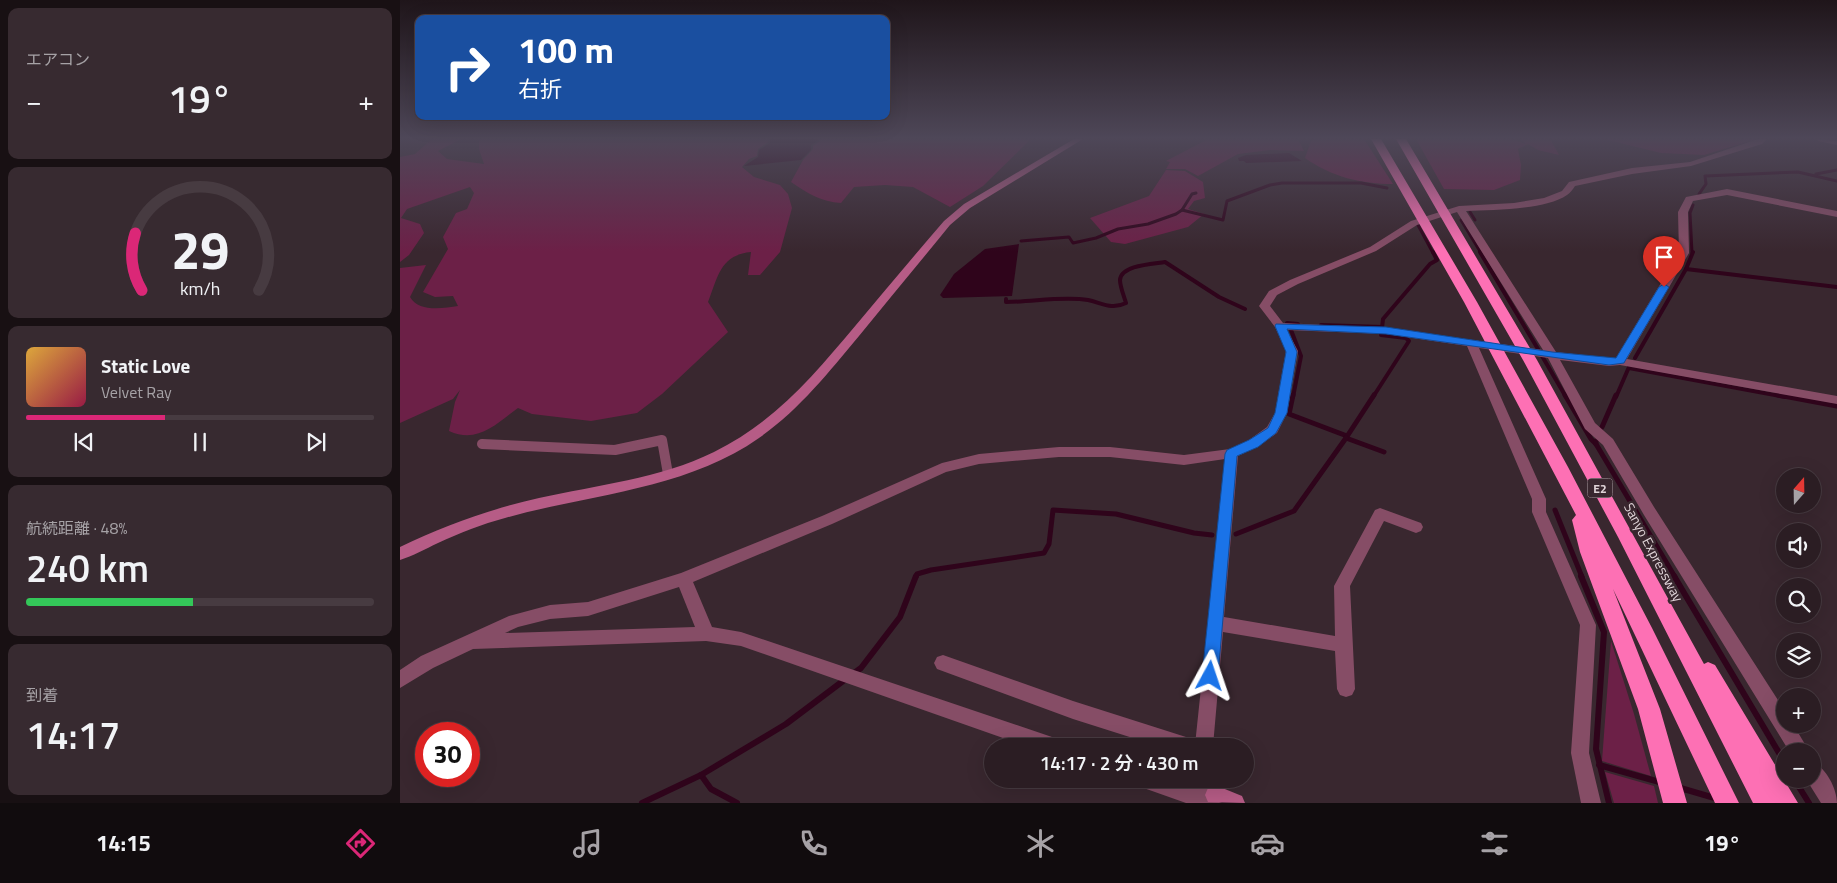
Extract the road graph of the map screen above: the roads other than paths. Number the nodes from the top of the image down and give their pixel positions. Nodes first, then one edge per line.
1 (1016, 176) edge
2 (1399, 176) edge
3 (1424, 176) edge
4 (1607, 176) edge
5 (1459, 209) junction
6 (1837, 214) edge
7 (1280, 326) junction
8 (1471, 343) junction
9 (1552, 355) junction
10 (1620, 361) junction
11 (1837, 400) edge
12 (482, 444) dead end
13 (1232, 454) junction
14 (668, 474) junction
15 (1575, 494) junction
16 (1416, 527) dead end
17 (1625, 534) junction
18 (400, 554) edge
19 (684, 579) junction
20 (1215, 623) junction
21 (706, 634) junction
22 (470, 642) junction
23 (1343, 645) junction
24 (943, 663) dead end
25 (400, 680) edge
26 (1346, 689) dead end
27 (1029, 738) edge
28 (1161, 738) edge
29 (1205, 738) edge
30 (1795, 743) edge
31 (1821, 785) edge
32 (1171, 788) edge
33 (1211, 788) edge
34 (1214, 788) edge
35 (1235, 803) edge
36 (1591, 803) edge
37 (1674, 803) edge
38 (1727, 803) edge
39 (1766, 803) edge
40 (1786, 803) edge
41 (1832, 803) edge

1 - 14 street
2 - 15 highway, E2
3 - 17 highway, Sanyo Expressway / E2
4 - 5 street
5 - 7 street
5 - 9 street
6 - 10 street
7 - 8 street
7 - 13 street
8 - 9 street
8 - 36 street
9 - 10 street
9 - 30 street
10 - 11 street
12 - 14 lane
13 - 19 street
13 - 20 street
14 - 18 street
15 - 37 highway
15 - 38 highway, E2
16 - 23 street
17 - 39 highway, Sanyo Expressway / E2
17 - 40 highway
19 - 21 street
19 - 22 street
20 - 23 street
20 - 29 street
21 - 22 street
21 - 27 street
22 - 25 street
23 - 26 street
24 - 28 street
31 - 41 street
32 - 33 street
34 - 35 street

